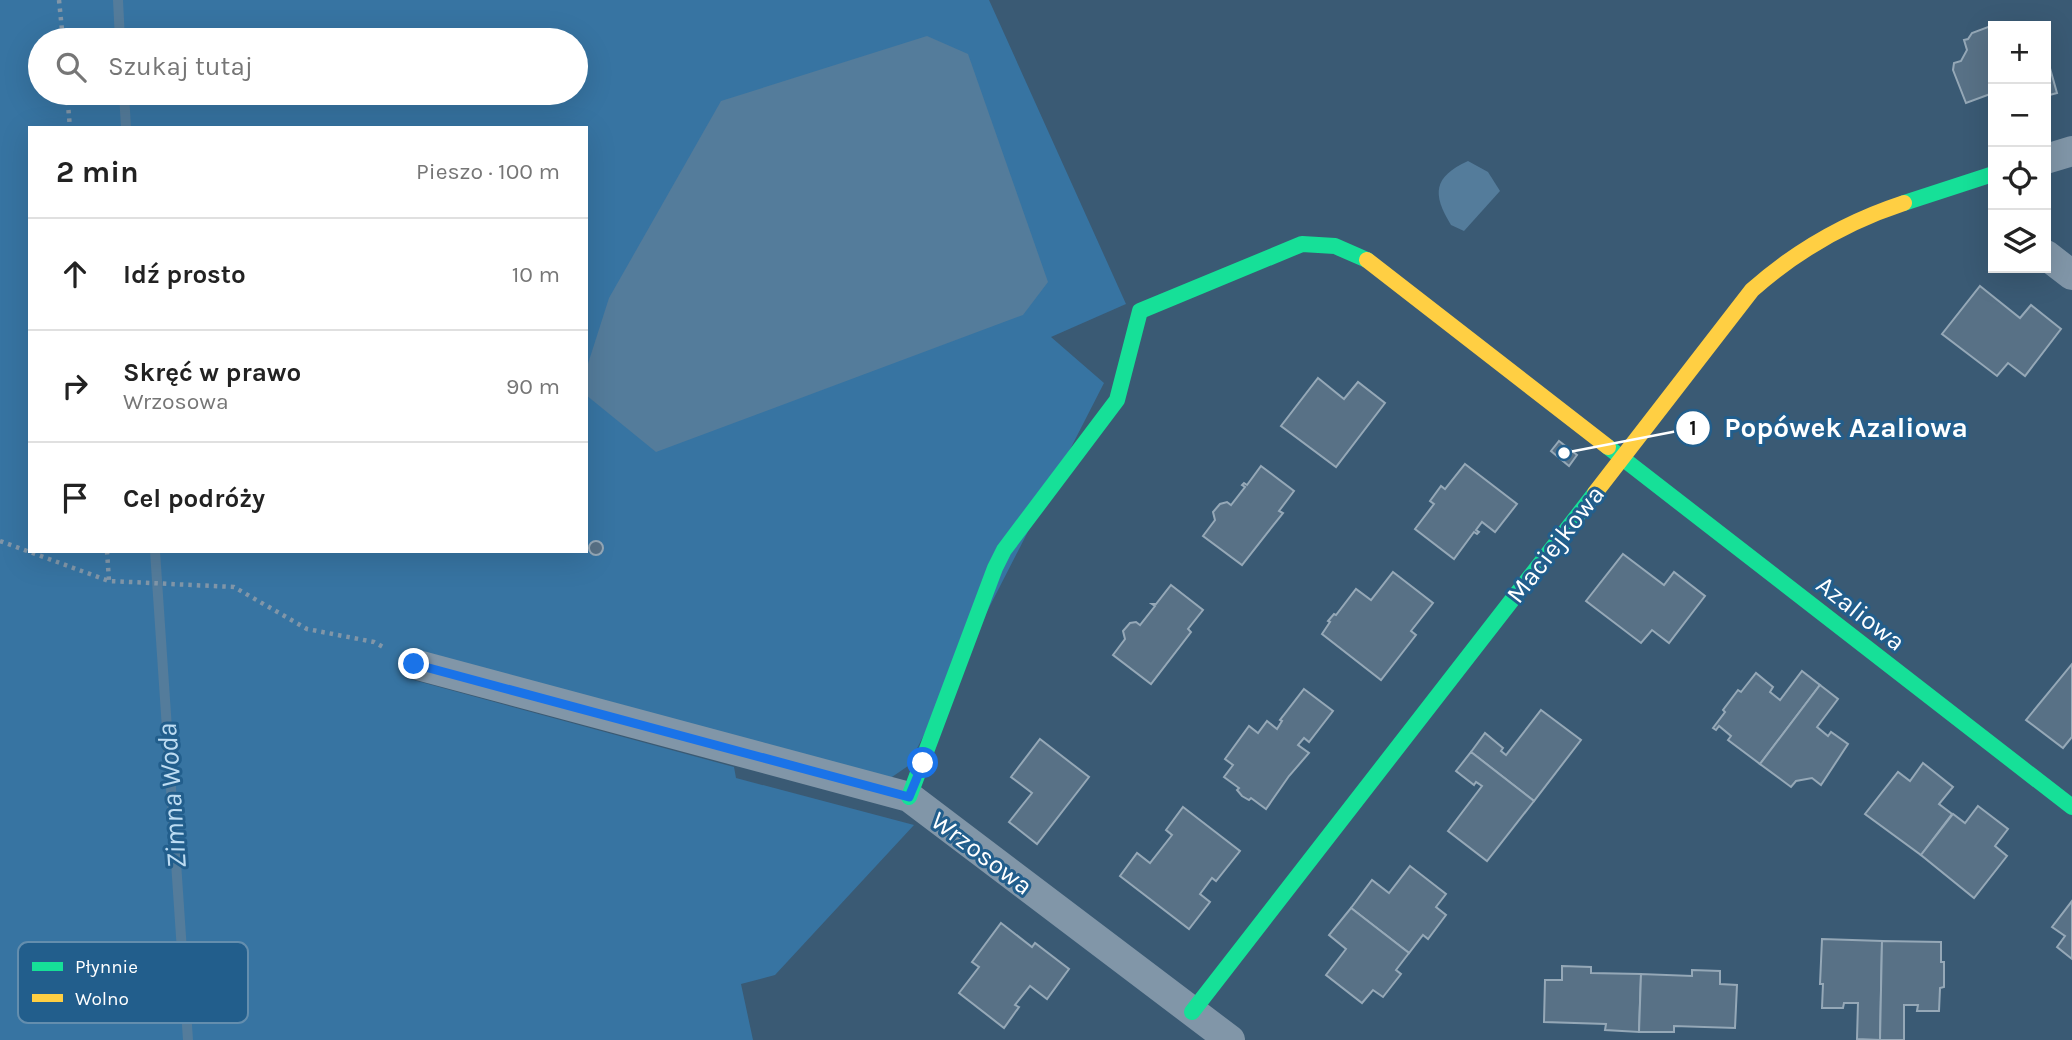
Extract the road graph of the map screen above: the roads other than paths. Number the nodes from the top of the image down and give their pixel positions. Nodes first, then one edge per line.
1 (2072, 151) edge
2 (2051, 157) edge
3 (1988, 176) edge
4 (2051, 259) edge
5 (2072, 275) edge
6 (1621, 458) junction
7 (414, 664) road end
8 (909, 797) junction
9 (2072, 807) edge
10 (1192, 1012) junction
11 (1230, 1040) edge

1 - 2 street
3 - 6 street, Maciejkowa
4 - 5 street
6 - 8 street, Azaliowa
6 - 9 street, Azaliowa
6 - 10 street, Maciejkowa
7 - 8 street, Wrzosowa
8 - 10 street, Wrzosowa
10 - 11 street, Wrzosowa

